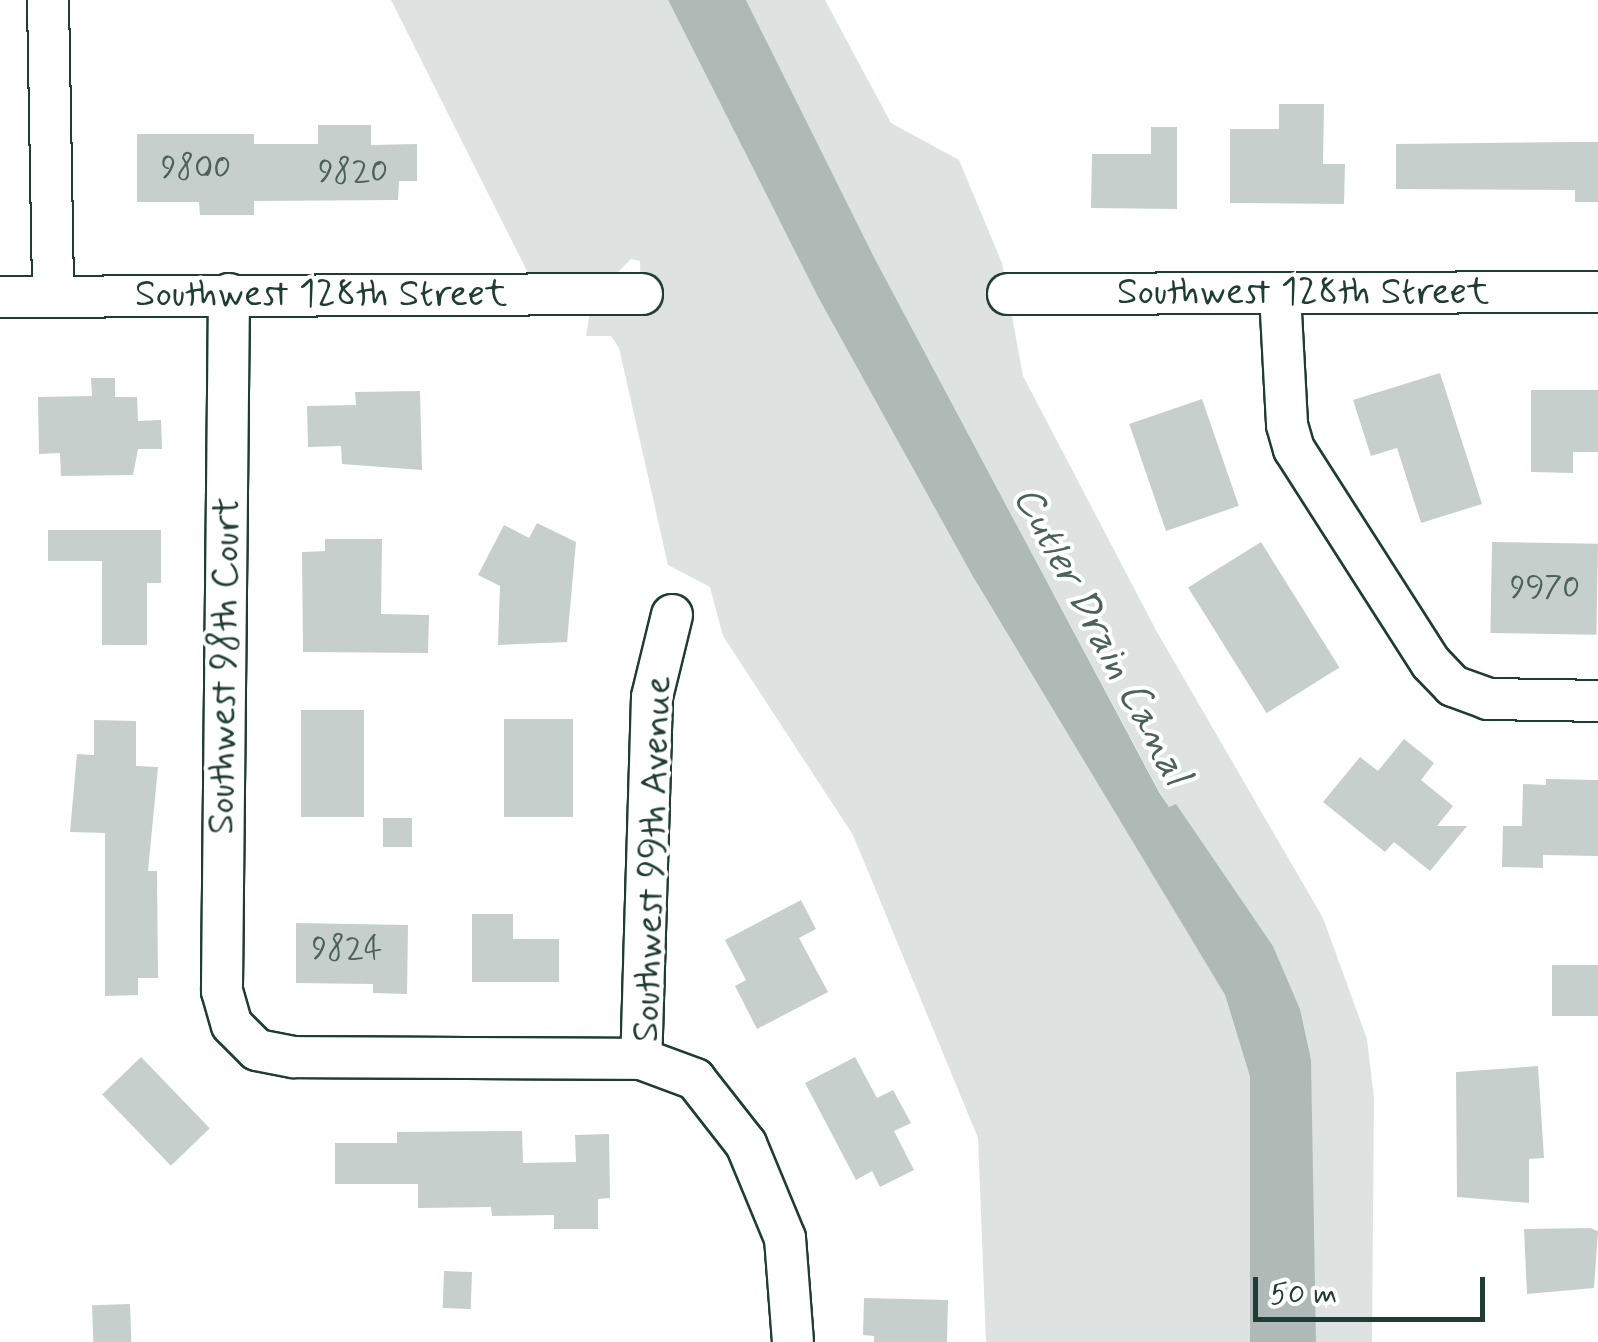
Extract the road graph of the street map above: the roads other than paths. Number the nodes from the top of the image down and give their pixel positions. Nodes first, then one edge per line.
1 (48, 0) edge
2 (1598, 292) edge
3 (229, 294) junction
4 (642, 294) dead end
5 (1008, 294) dead end
6 (1280, 294) junction
7 (53, 296) junction
8 (0, 297) edge
9 (672, 615) dead end
10 (1598, 702) edge
11 (641, 1059) junction
12 (793, 1342) edge

1 - 7 street
2 - 6 street, Southwest 128th Street
3 - 4 street, Southwest 128th Street
3 - 7 street, Southwest 128th Street
3 - 11 street, Southwest 98th Court
5 - 6 street, Southwest 128th Street
6 - 10 street
7 - 8 street, Southwest 128th Street
9 - 11 street, Southwest 99th Avenue
11 - 12 street, Southwest 99th Avenue

